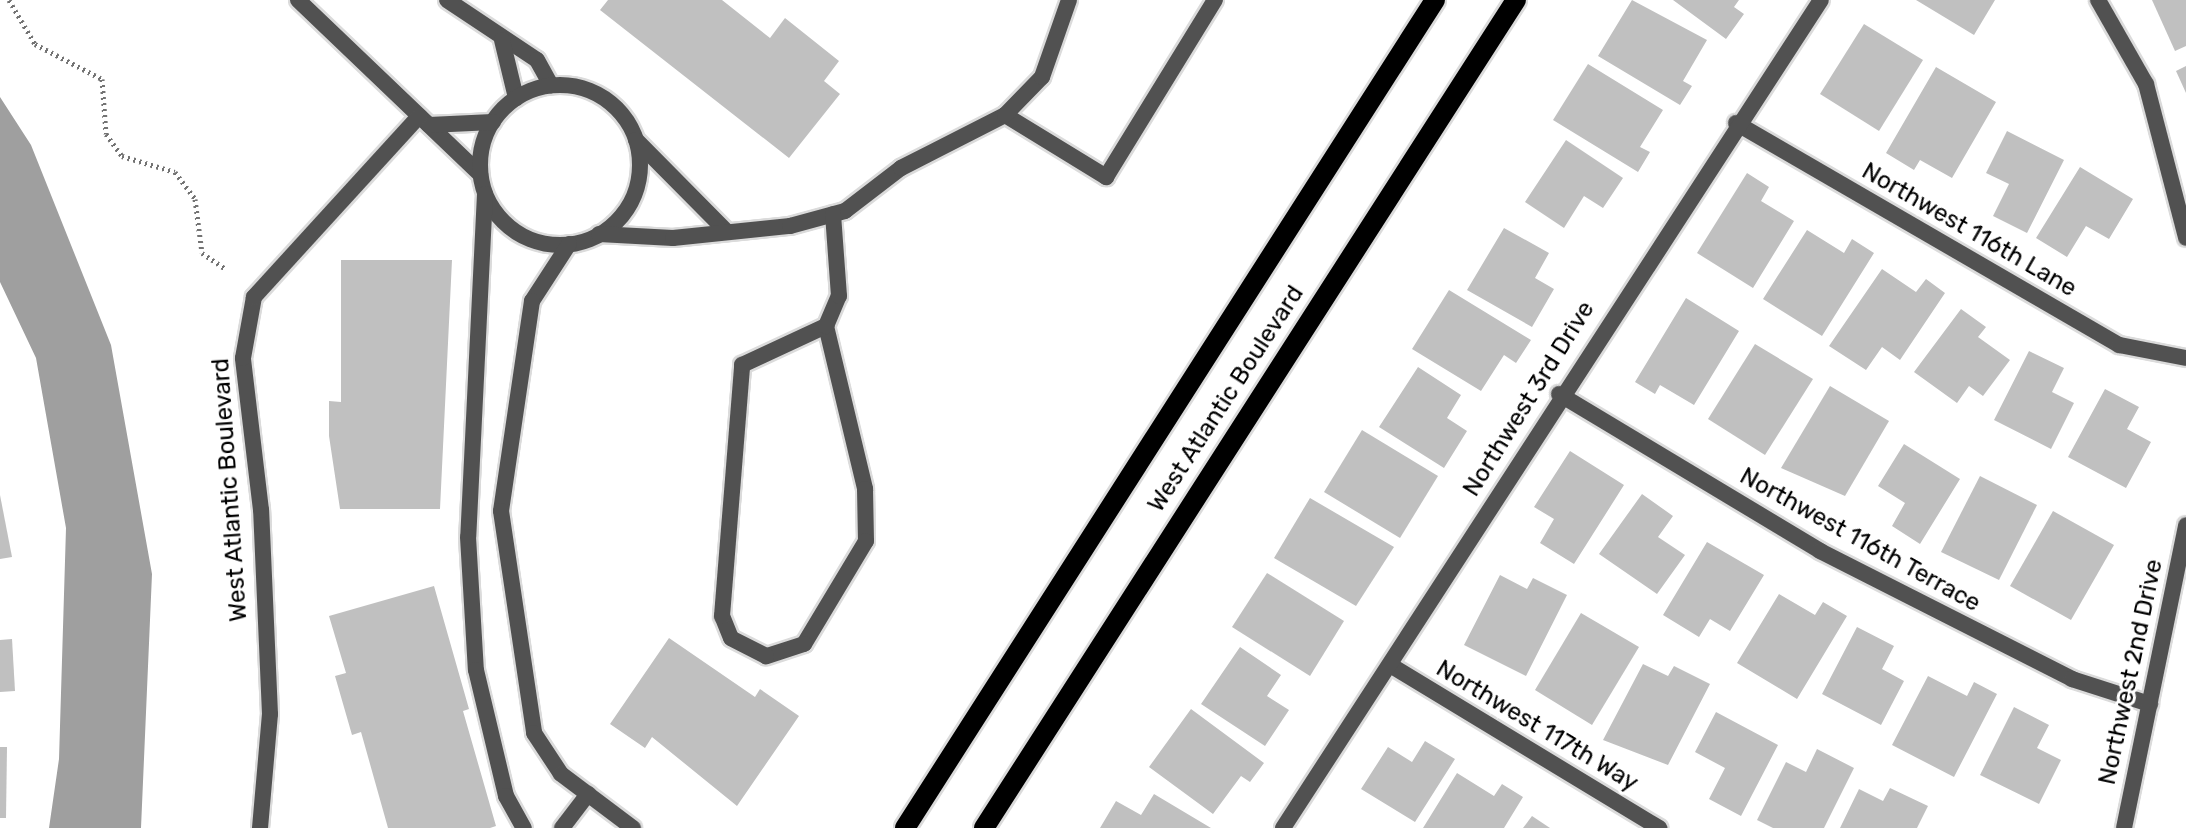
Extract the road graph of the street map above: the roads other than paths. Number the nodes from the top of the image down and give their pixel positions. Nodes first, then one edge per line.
1 (298, 0) edge
2 (447, 0) edge
3 (1069, 0) edge
4 (1215, 0) edge
5 (1435, 0) edge
6 (1516, 0) edge
7 (1821, 0) edge
8 (2098, 0) edge
9 (502, 40) junction
10 (551, 85) junction
11 (516, 98) junction
12 (1005, 115) junction
13 (424, 121) junction
14 (493, 122) junction
15 (1736, 123) junction
16 (636, 140) junction
17 (480, 174) junction
18 (485, 194) junction
19 (833, 214) junction
20 (727, 232) junction
21 (599, 234) junction
22 (2186, 238) edge
23 (569, 244) junction
24 (826, 326) junction
25 (2186, 358) edge
26 (1559, 394) junction
27 (2186, 525) edge
28 (1390, 665) junction
29 (2150, 704) junction
30 (588, 794) junction
31 (260, 828) edge
32 (524, 828) edge
33 (562, 828) edge
34 (633, 828) edge
35 (905, 828) edge
36 (984, 828) edge
37 (1283, 828) edge
38 (1659, 828) edge
39 (2124, 828) edge

1 - 13 street
2 - 9 street
3 - 12 street
4 - 12 street
5 - 35 main road, West Atlantic Boulevard
6 - 36 main road, West Atlantic Boulevard
7 - 15 street, Northwest 3rd Drive
8 - 22 street
9 - 10 street
9 - 11 street
10 - 11 street
10 - 16 street
11 - 14 street
12 - 19 street
13 - 14 street
13 - 17 street
13 - 31 street, West Atlantic Boulevard
14 - 17 street
15 - 25 street, Northwest 116th Lane
15 - 26 street, Northwest 3rd Drive
16 - 20 street
16 - 21 street
17 - 18 street
18 - 23 street
18 - 32 street
19 - 20 street
19 - 24 street
20 - 21 street
21 - 23 street
23 - 30 street
24 - 24 street
26 - 28 street, Northwest 3rd Drive
26 - 29 street, Northwest 116th Terrace
27 - 29 street, Northwest 2nd Drive
28 - 37 street, Northwest 3rd Drive
28 - 38 street, Northwest 117th Way
29 - 39 street, Northwest 2nd Drive
30 - 33 street
30 - 34 street

